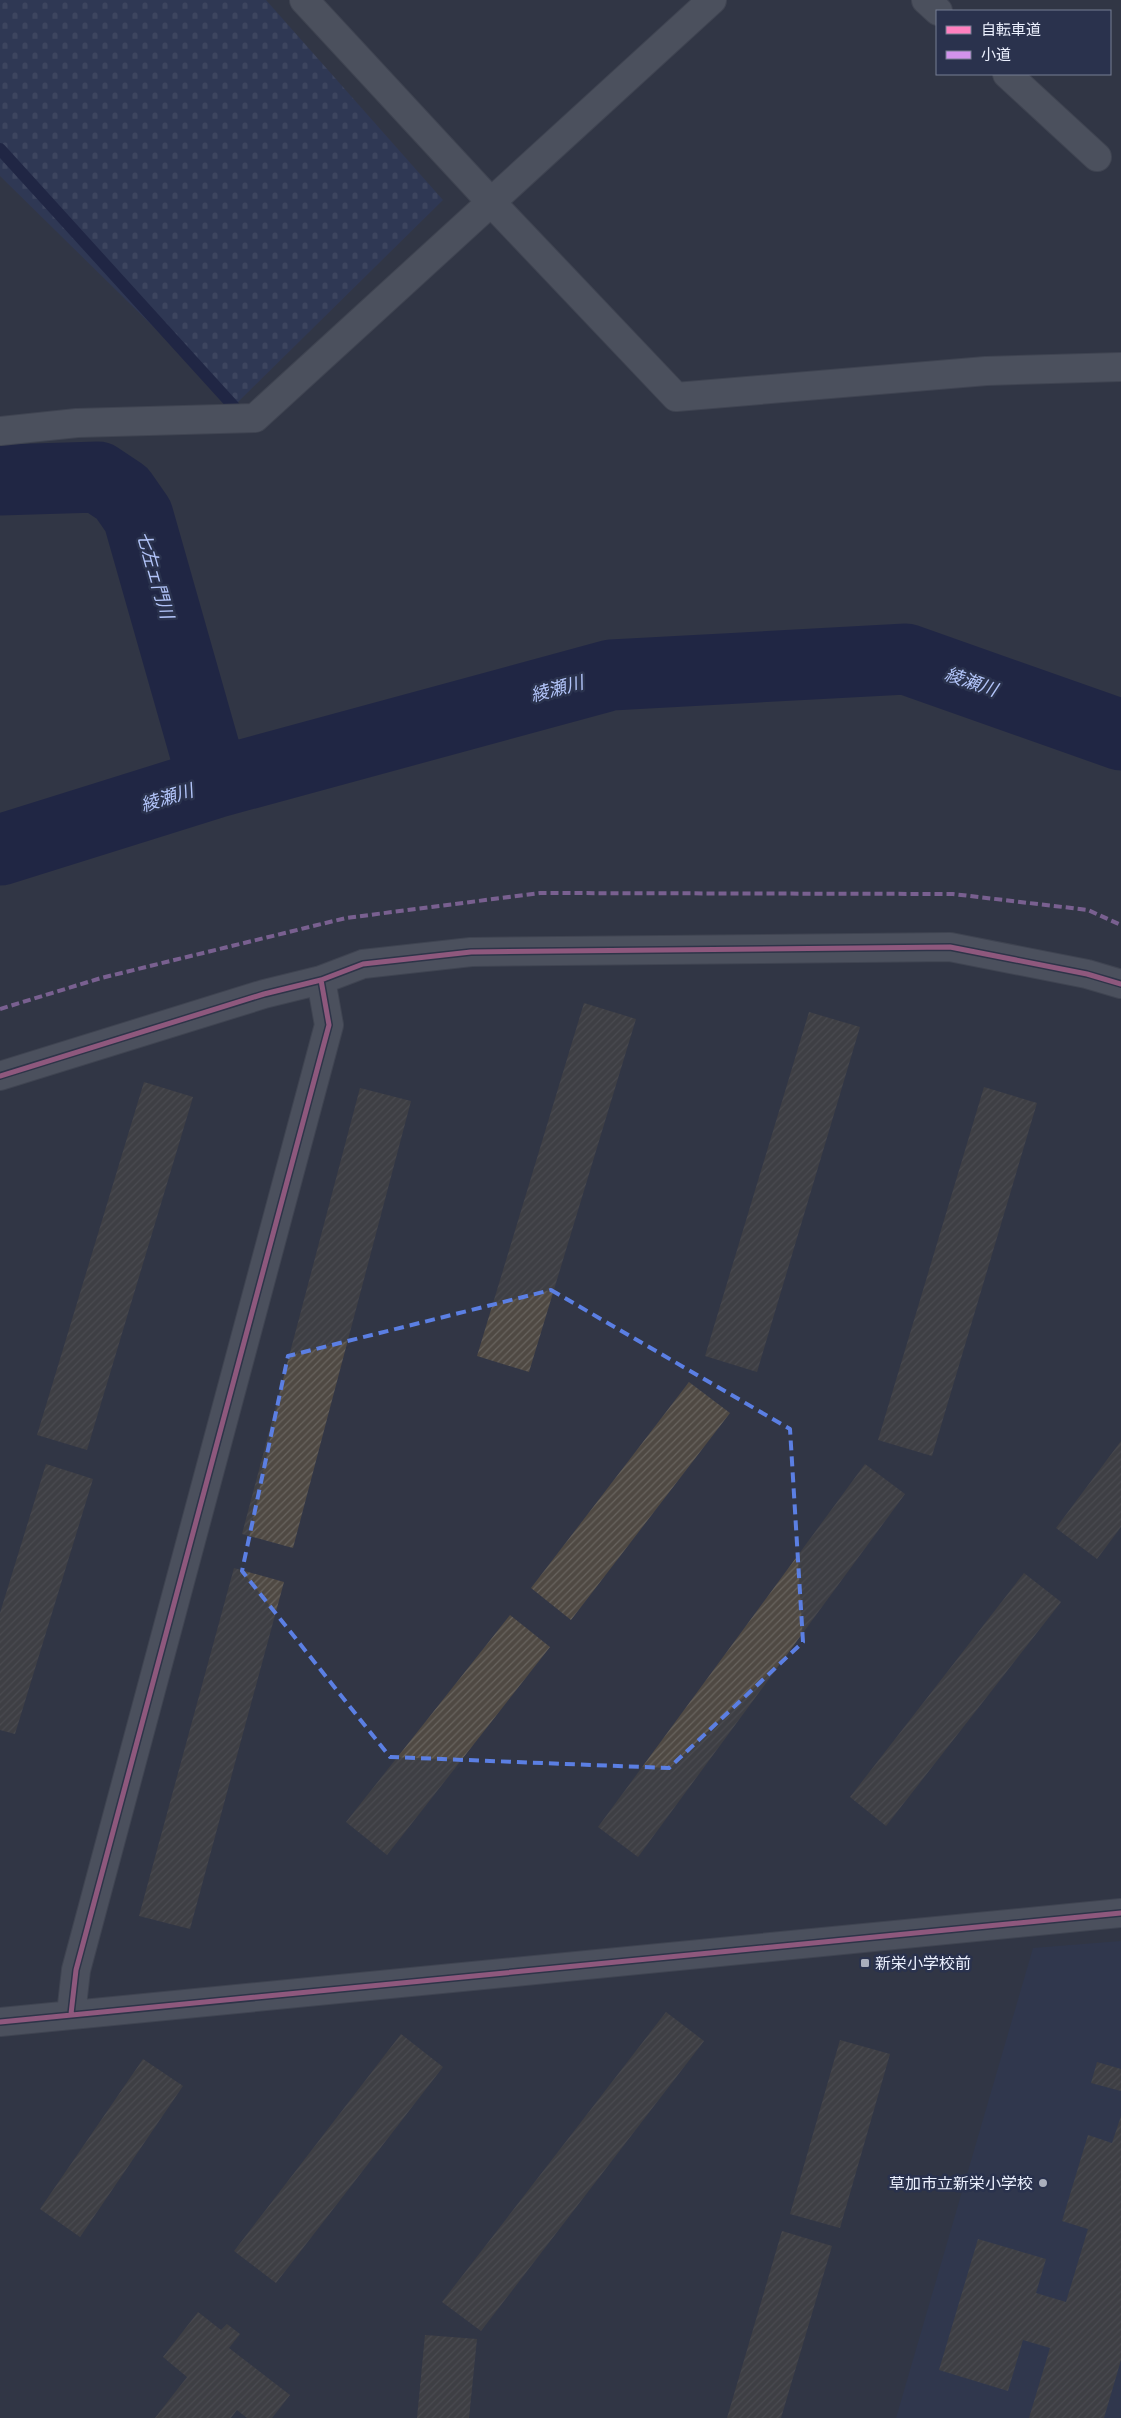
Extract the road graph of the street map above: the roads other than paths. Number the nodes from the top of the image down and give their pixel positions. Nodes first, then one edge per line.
1 (304, 0) edge
2 (712, 0) edge
3 (926, 0) edge
4 (937, 10) edge
5 (1008, 75) edge
6 (1097, 157) dead end
7 (490, 201) junction
8 (1121, 367) edge
9 (0, 431) edge
10 (322, 980) junction
11 (1121, 984) edge
12 (0, 1076) edge
13 (1121, 1913) edge
14 (72, 2014) junction
15 (0, 2022) edge

1 - 7 street
2 - 7 street
3 - 4 street
5 - 6 street
7 - 8 street
7 - 9 street
10 - 11 street
10 - 12 street
10 - 14 street
13 - 14 street
14 - 15 street

